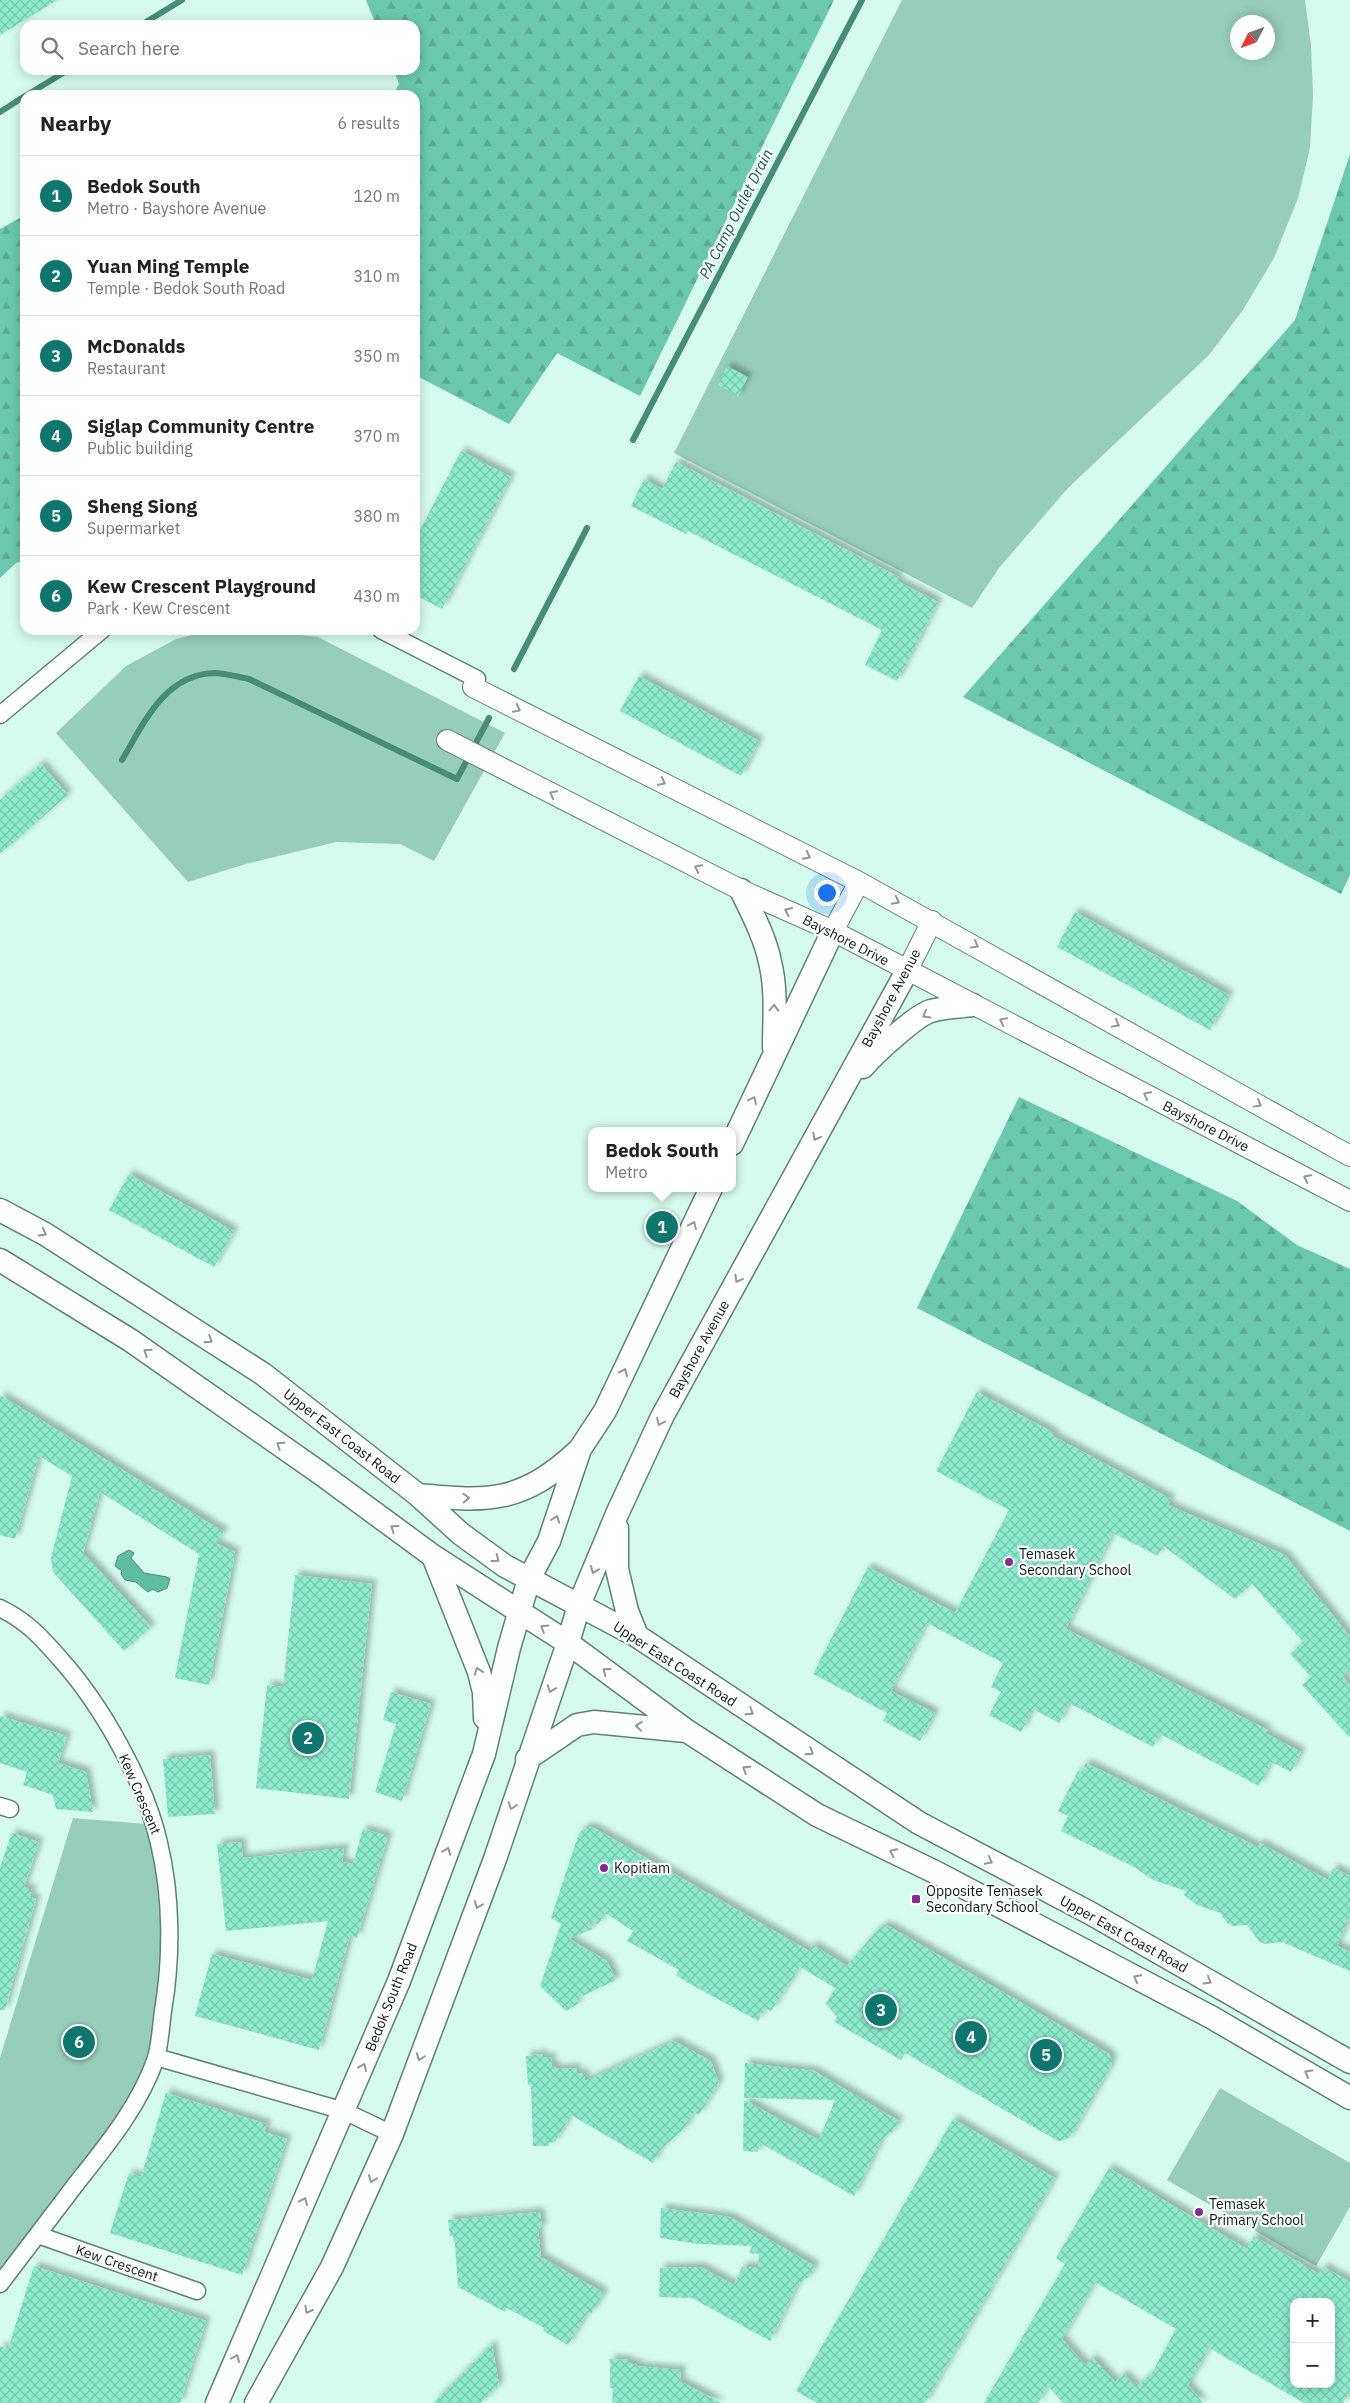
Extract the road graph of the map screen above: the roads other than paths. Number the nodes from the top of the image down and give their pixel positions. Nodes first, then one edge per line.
1 (96, 635) edge
2 (390, 635) edge
3 (475, 683) joint
4 (0, 715) edge
5 (447, 740) dead end
6 (859, 882) junction
7 (741, 890) junction
8 (932, 921) junction
9 (832, 931) junction
10 (907, 971) junction
11 (973, 1005) junction
12 (773, 1056) junction
13 (835, 1101) junction
14 (736, 1135) edge
15 (1350, 1156) edge
16 (709, 1192) edge
17 (1350, 1201) edge
18 (0, 1210) edge
19 (0, 1260) edge
20 (580, 1449) junction
21 (418, 1495) junction
22 (617, 1514) junction
23 (433, 1556) junction
24 (529, 1579) junction
25 (579, 1606) junction
26 (0, 1608) edge
27 (520, 1613) junction
28 (637, 1636) junction
29 (568, 1643) junction
30 (687, 1731) junction
31 (484, 1754) junction
32 (527, 1759) junction
33 (156, 2057) junction
34 (1350, 2062) edge
35 (1350, 2098) edge
36 (344, 2112) junction
37 (392, 2134) junction
38 (38, 2235) junction
39 (0, 2284) edge
40 (197, 2291) dead end
41 (217, 2403) edge
42 (256, 2403) edge

1 - 4 street
2 - 3 street
3 -> 6 street
7 -> 5 street, Bayshore Drive
6 -> 8 street
6 - 9 street
9 -> 7 street, Bayshore Drive
12 -> 7 main road
8 - 10 street, Bayshore Avenue
8 -> 15 street
9 - 10 street, Bayshore Drive
9 - 12 main road
10 - 11 street, Bayshore Drive
10 - 13 main road, Bayshore Avenue
11 -> 13 main road, Bayshore Avenue
17 -> 11 street, Bayshore Drive
14 -> 12 main road
13 -> 22 main road, Bayshore Avenue
20 -> 16 main road
18 -> 21 main road, Upper East Coast Road
23 -> 19 main road
21 -> 20 main road
24 -> 20 main road
21 -> 24 main road, Upper East Coast Road
22 -> 25 main road, Bayshore Avenue
22 - 28 main road
23 - 27 main road
31 -> 23 main road
24 - 25 main road, Upper East Coast Road
24 - 27 main road, Bedok South Road
25 - 28 main road, Upper East Coast Road
25 - 29 main road
26 - 33 street, Kew Crescent
29 -> 27 main road
27 - 31 main road, Bedok South Road
28 -> 34 main road, Upper East Coast Road
30 -> 29 main road
29 -> 32 main road
30 -> 32 main road
35 -> 30 main road
36 -> 31 main road, Bedok South Road
32 -> 37 main road
33 - 36 street
33 - 38 street, Kew Crescent
36 - 37 street
41 -> 36 main road, Bedok South Road
37 -> 42 main road
38 - 39 street, Kew Crescent
38 - 40 street, Kew Crescent

